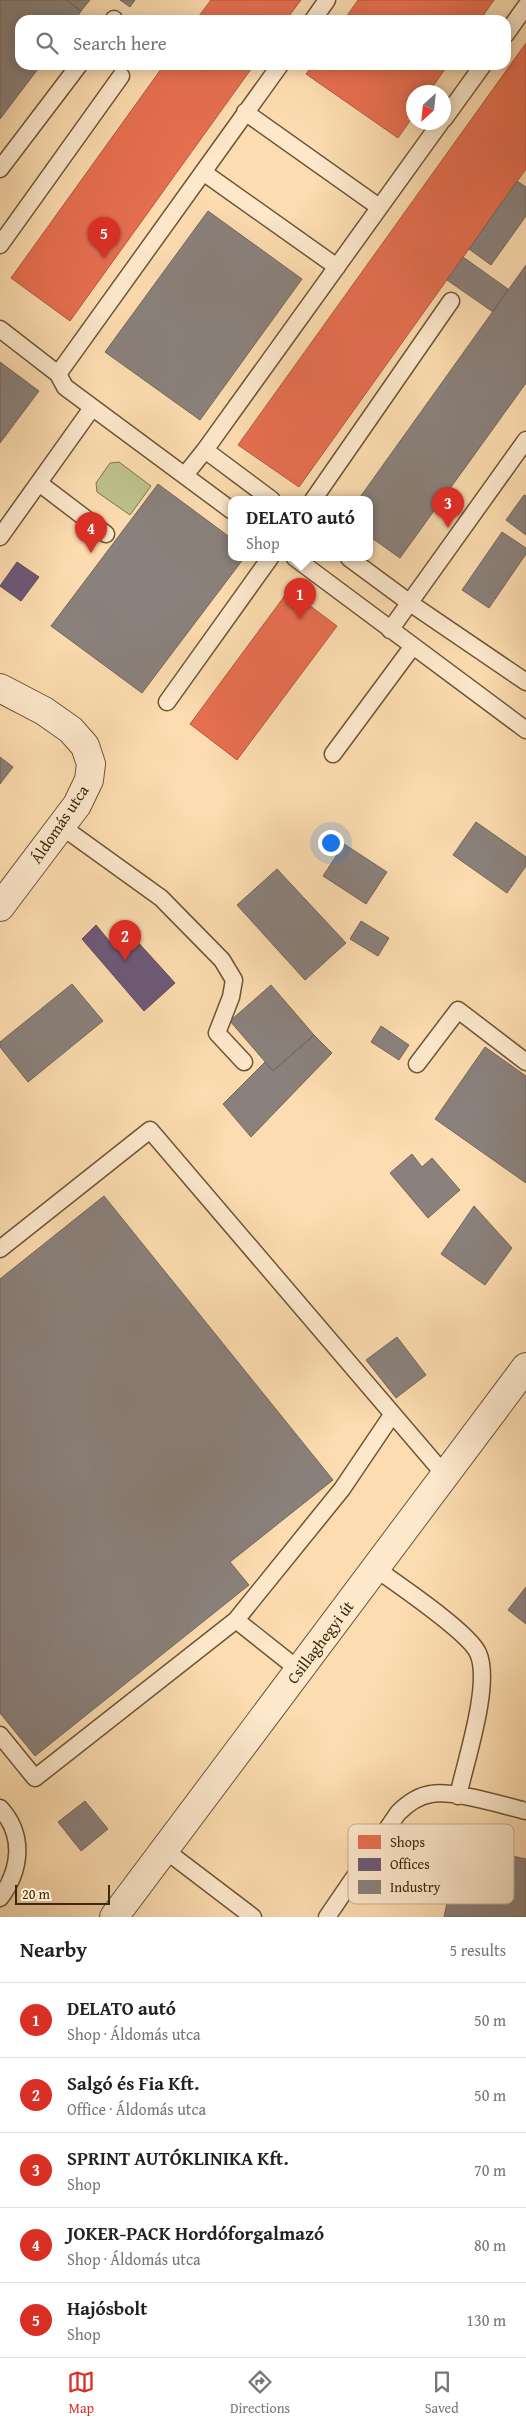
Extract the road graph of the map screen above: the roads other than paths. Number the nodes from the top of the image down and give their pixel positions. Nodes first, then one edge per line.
1 (328, 0) edge
2 (526, 6) edge
3 (317, 15) edge
4 (511, 27) edge
5 (75, 70) edge
6 (276, 70) edge
7 (479, 70) edge
8 (121, 76) dead end
9 (451, 109) edge
10 (245, 112) junction
11 (435, 130) edge
12 (0, 169) edge
13 (203, 172) junction
14 (379, 208) junction
15 (0, 245) edge
16 (337, 266) junction
17 (452, 301) dead end
18 (0, 329) edge
19 (58, 374) junction
20 (92, 408) junction
21 (526, 440) edge
22 (205, 450) junction
23 (185, 475) junction
24 (39, 483) junction
25 (267, 496) edge
26 (315, 496) edge
27 (228, 508) edge
28 (106, 534) dead end
29 (0, 537) edge
30 (268, 561) edge
31 (299, 561) edge
32 (354, 561) edge
33 (410, 603) junction
34 (390, 630) junction
35 (412, 646) junction
36 (526, 682) edge
37 (0, 688) edge
38 (167, 702) dead end
39 (526, 730) edge
40 (333, 754) dead end
41 (61, 826) junction
42 (0, 908) edge
43 (244, 1062) dead end
44 (526, 1062) edge
45 (417, 1064) dead end
46 (0, 1249) edge
47 (526, 1366) edge
48 (392, 1415) junction
49 (444, 1474) junction
50 (375, 1568) junction
51 (236, 1620) junction
52 (300, 1670) junction
53 (0, 1735) edge
54 (458, 1796) junction
55 (0, 1808) edge
56 (526, 1811) edge
57 (390, 1824) edge
58 (165, 1850) junction
59 (348, 1886) edge
60 (0, 1898) edge
61 (114, 1917) edge
62 (253, 1917) edge
63 (327, 1917) edge

1 - 3 lane
2 - 4 lane
5 - 12 lane
6 - 10 lane
7 - 9 lane
8 - 15 lane
10 - 13 lane
10 - 14 lane
11 - 14 lane
13 - 16 lane
13 - 19 lane
14 - 16 lane
16 - 22 lane
17 - 26 lane
18 - 19 lane
19 - 20 lane
20 - 23 lane
20 - 24 lane
21 - 33 lane
22 - 23 lane
22 - 25 lane
23 - 27 lane
24 - 28 lane
24 - 29 lane
30 - 38 lane
31 - 34 lane
32 - 33 lane
33 - 34 lane
33 - 36 lane
34 - 35 lane
35 - 39 lane
35 - 40 lane
37 - 41 street, Áldomás utca
41 - 42 street, Áldomás utca
41 - 43 lane
44 - 45 lane
46 - 48 lane
47 - 49 street, Csillaghegyi út
48 - 49 lane
48 - 51 lane
49 - 50 street, Csillaghegyi út
50 - 52 street, Csillaghegyi út
50 - 54 lane
51 - 52 lane
51 - 53 lane
52 - 58 street, Csillaghegyi út
54 - 56 lane
54 - 57 lane
55 - 60 lane
58 - 61 street, Csillaghegyi út
58 - 62 lane
59 - 63 lane

